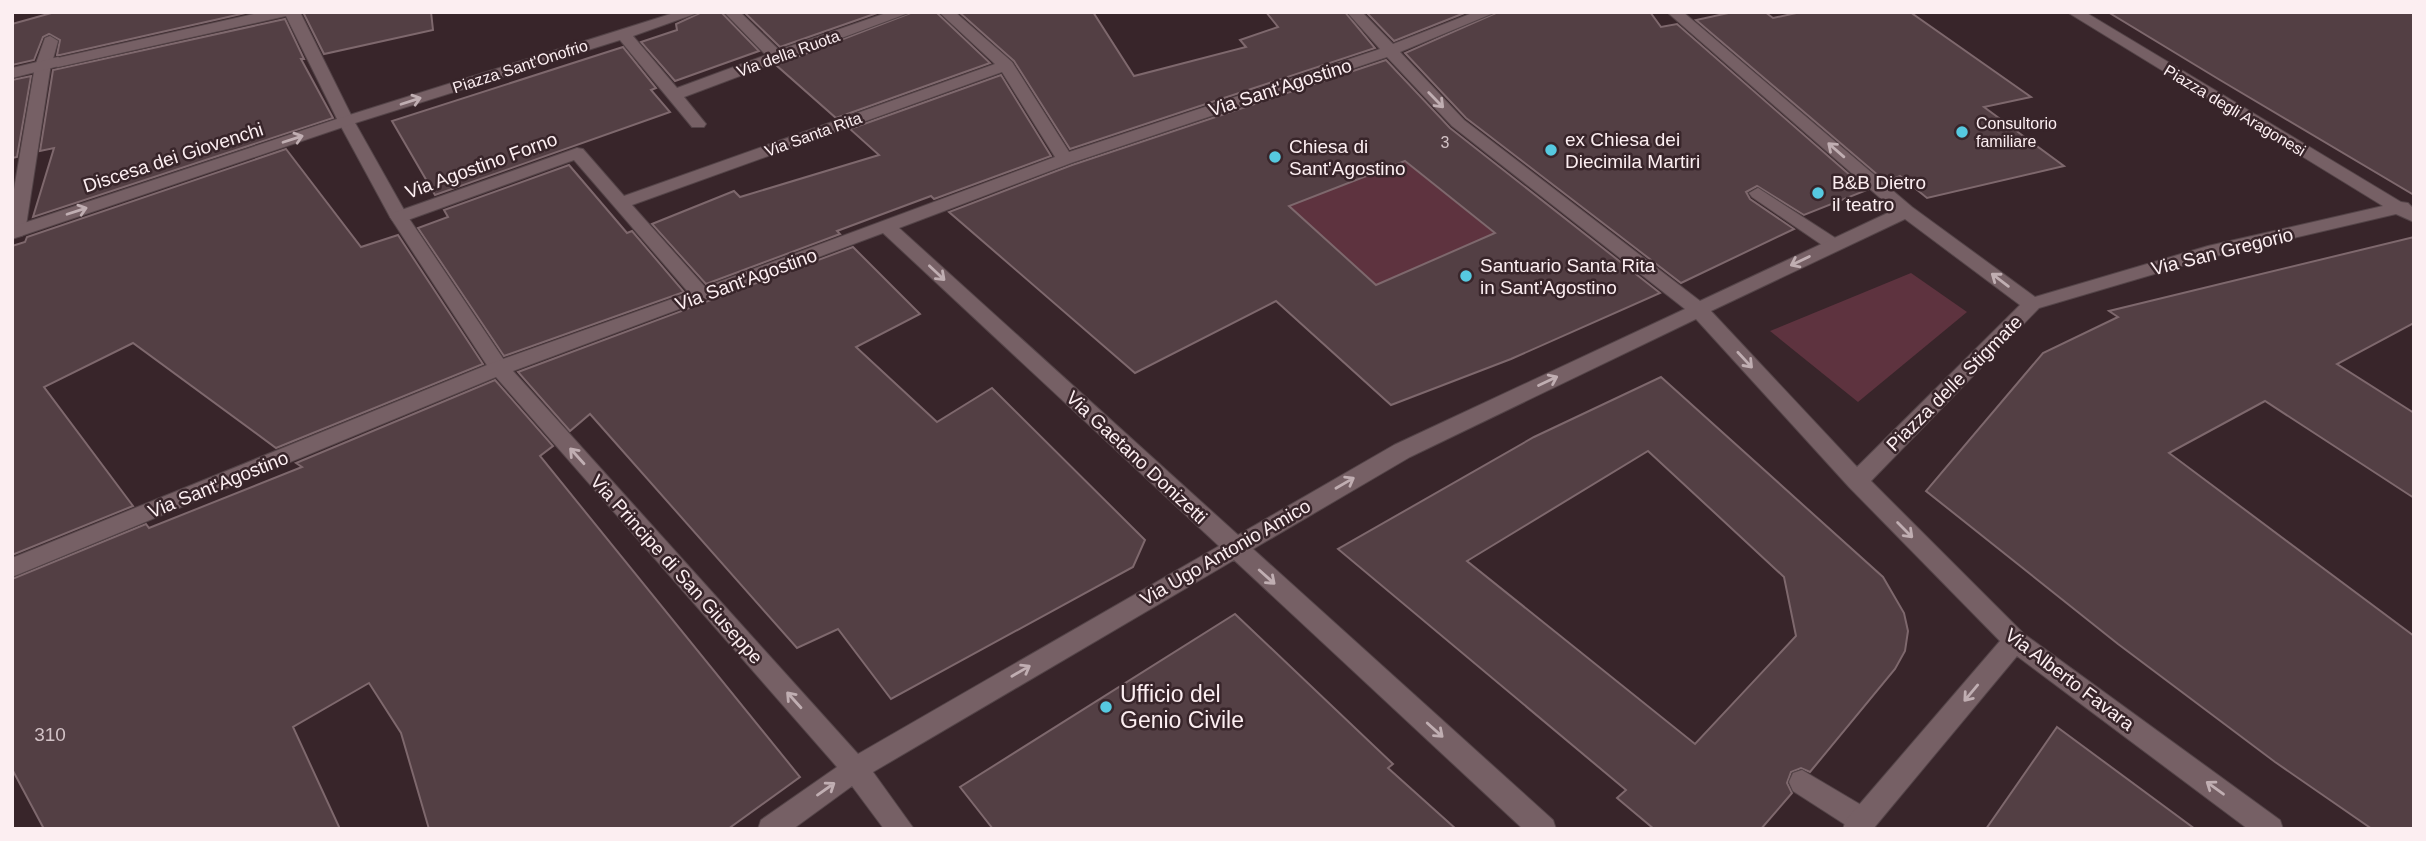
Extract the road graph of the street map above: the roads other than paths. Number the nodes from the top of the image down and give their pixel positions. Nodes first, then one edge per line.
1 (284, 12) edge
2 (292, 12) edge
3 (693, 12) edge
4 (731, 12) edge
5 (904, 12) edge
6 (946, 12) edge
7 (1354, 12) edge
8 (1489, 12) edge
9 (1674, 12) edge
10 (2074, 12) edge
11 (623, 33) junction
12 (50, 41) dead end
13 (1389, 51) junction
14 (776, 56) junction
15 (50, 64) junction
16 (1006, 65) junction
17 (12, 74) edge
18 (674, 95) junction
19 (346, 121) junction
20 (698, 124) dead end
21 (1065, 159) junction
22 (1758, 193) dead end
23 (621, 203) junction
24 (2408, 210) edge
25 (1906, 211) junction
26 (399, 217) junction
27 (887, 227) junction
28 (14, 232) edge
29 (1834, 245) junction
30 (702, 295) junction
31 (2032, 304) junction
32 (1699, 310) junction
33 (499, 368) junction
34 (1857, 481) junction
35 (1234, 547) junction
36 (12, 568) edge
37 (2015, 641) junction
38 (855, 769) junction
39 (1801, 782) dead end
40 (1860, 825) edge
41 (771, 829) edge
42 (901, 829) edge
43 (1543, 829) edge
44 (2270, 829) edge

1 - 15 street
2 - 19 street, Via Principe di San Giuseppe
3 - 11 street, Piazza Sant'Onofrio
4 - 14 street
5 - 14 street, Via della Ruota
6 - 16 street
7 - 13 street
8 - 13 street, Via Sant'Agostino
25 -> 9 street
10 - 24 street, Piazza degli Aragonesi
11 - 18 street
19 -> 11 street, Piazza Sant'Onofrio
12 - 15 street
13 - 21 street, Via Sant'Agostino
13 -> 32 street
14 - 18 street, Via della Ruota
15 - 17 street
15 - 28 street
16 - 21 street
16 - 23 street, Via Santa Rita
18 - 20 street
19 - 26 street, Via Principe di San Giuseppe
28 -> 19 street, Discesa dei Giovenchi
21 - 27 street, Via Sant'Agostino
22 - 29 street
23 - 26 street, Via Agostino Forno
23 - 30 street
24 - 31 street, Via San Gregorio
25 - 29 street
31 -> 25 street, Piazza delle Stigmate
26 - 33 street, Via Principe di San Giuseppe
27 - 30 street, Via Sant'Agostino
27 -> 35 street, Via Gaetano Donizetti
29 -> 32 street
30 - 33 street, Via Sant'Agostino
31 - 34 street, Piazza delle Stigmate
32 -> 34 street
35 -> 32 street, Via Ugo Antonio Amico
33 - 36 street, Via Sant'Agostino
38 -> 33 street, Via Principe di San Giuseppe
34 -> 37 street, Via Alberto Favara
38 -> 35 street, Via Ugo Antonio Amico
35 -> 43 street, Via Gaetano Donizetti
37 -> 40 street
44 -> 37 street, Via Alberto Favara
41 -> 38 street, Via Ugo Antonio Amico
38 - 42 street, Via Principe di San Giuseppe
39 - 40 street

